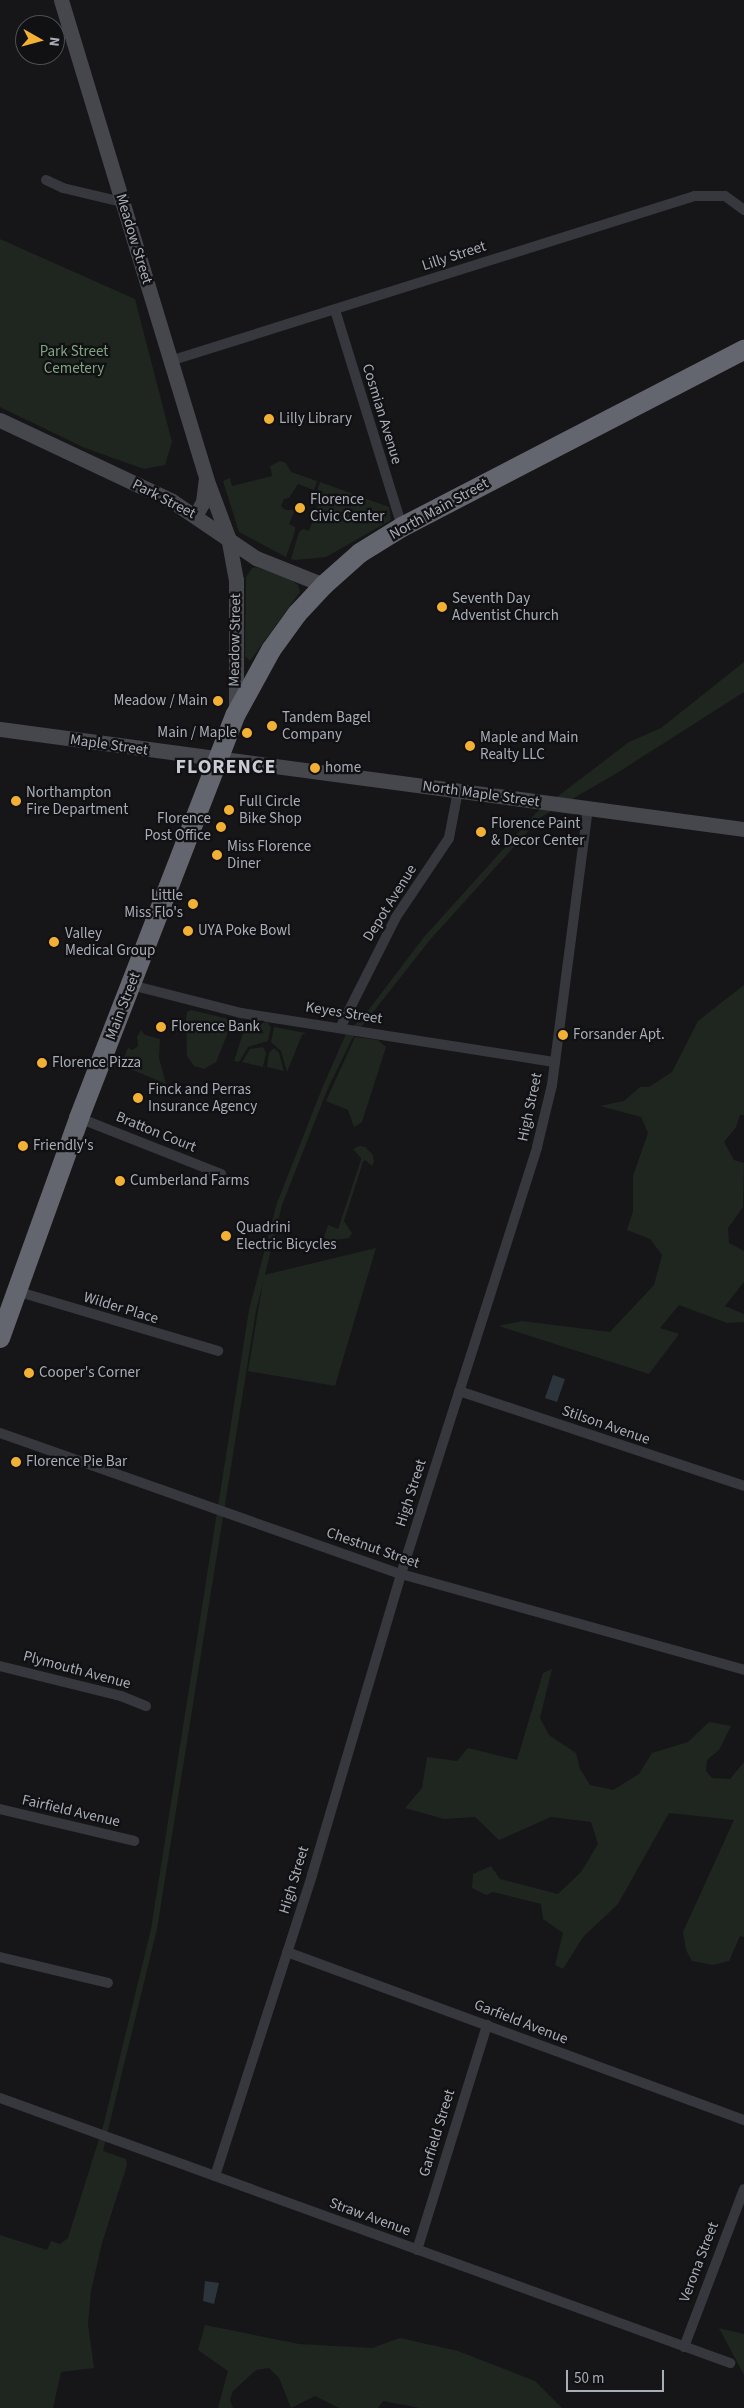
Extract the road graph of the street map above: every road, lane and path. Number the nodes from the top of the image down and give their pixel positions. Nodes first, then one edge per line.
1 (61, 0) edge
2 (46, 180) dead end
3 (122, 202) junction
4 (744, 210) edge
5 (335, 310) junction
6 (744, 350) edge
7 (170, 361) junction
8 (0, 420) edge
9 (206, 478) junction
10 (196, 514) junction
11 (402, 527) junction
12 (228, 537) junction
13 (324, 585) junction
14 (236, 714) junction
15 (0, 729) edge
16 (218, 759) junction
17 (458, 791) junction
18 (588, 808) junction
19 (744, 829) edge
20 (131, 985) junction
21 (340, 1028) junction
22 (555, 1062) junction
23 (79, 1118) junction
24 (221, 1174) dead end
25 (16, 1292) junction
26 (0, 1338) edge
27 (218, 1351) dead end
28 (459, 1391) junction
29 (0, 1433) edge
30 (744, 1486) edge
31 (401, 1574) junction
32 (0, 1666) edge
33 (744, 1670) edge
34 (146, 1706) dead end
35 (0, 1809) edge
36 (134, 1842) dead end
37 (287, 1952) junction
38 (0, 1957) edge
39 (108, 1983) dead end
40 (486, 2025) junction
41 (0, 2098) edge
42 (744, 2120) edge
43 (215, 2176) junction
44 (744, 2189) edge
45 (417, 2250) junction
46 (684, 2347) junction
47 (730, 2364) dead end

1 - 3 main road, Meadow Street
2 - 3 street
3 - 7 main road, Meadow Street
4 - 5 street, Lilly Street
5 - 7 street, Lilly Street
5 - 11 street, Cosmian Avenue
6 - 11 highway, North Main Street
7 - 9 main road, Meadow Street
8 - 10 main road, Park Street
9 - 10 main road
9 - 12 main road, Meadow Street
10 - 12 main road, Park Street
11 - 13 highway, North Main Street
12 - 13 main road, Park Street
12 - 14 main road, Meadow Street
13 - 14 highway, North Main Street
14 - 16 highway, North Main Street
15 - 16 main road, Maple Street
16 - 17 main road, North Maple Street
16 - 20 highway, Main Street
17 - 18 main road, North Maple Street
17 - 21 street, Depot Avenue
18 - 19 main road, North Maple Street
18 - 22 street, High Street
20 - 21 street, Keyes Street
20 - 23 highway, Main Street
21 - 22 street, Keyes Street
22 - 28 street, High Street
23 - 24 street, Bratton Court
23 - 25 highway, Main Street
25 - 26 highway, Main Street
25 - 27 street, Wilder Place
28 - 30 street, Stilson Avenue
28 - 31 street, High Street
29 - 31 street, Chestnut Street
31 - 33 street, Chestnut Street
31 - 37 street, High Street
32 - 34 street, Plymouth Avenue
35 - 36 street, Fairfield Avenue
37 - 40 street, Garfield Avenue
37 - 43 street, High Street
38 - 39 street
40 - 42 street, Garfield Avenue
40 - 45 street, Garfield Street
41 - 43 street, Straw Avenue
43 - 45 street, Straw Avenue
44 - 46 street, Verona Street
45 - 46 street, Straw Avenue
46 - 47 street, Straw Avenue

